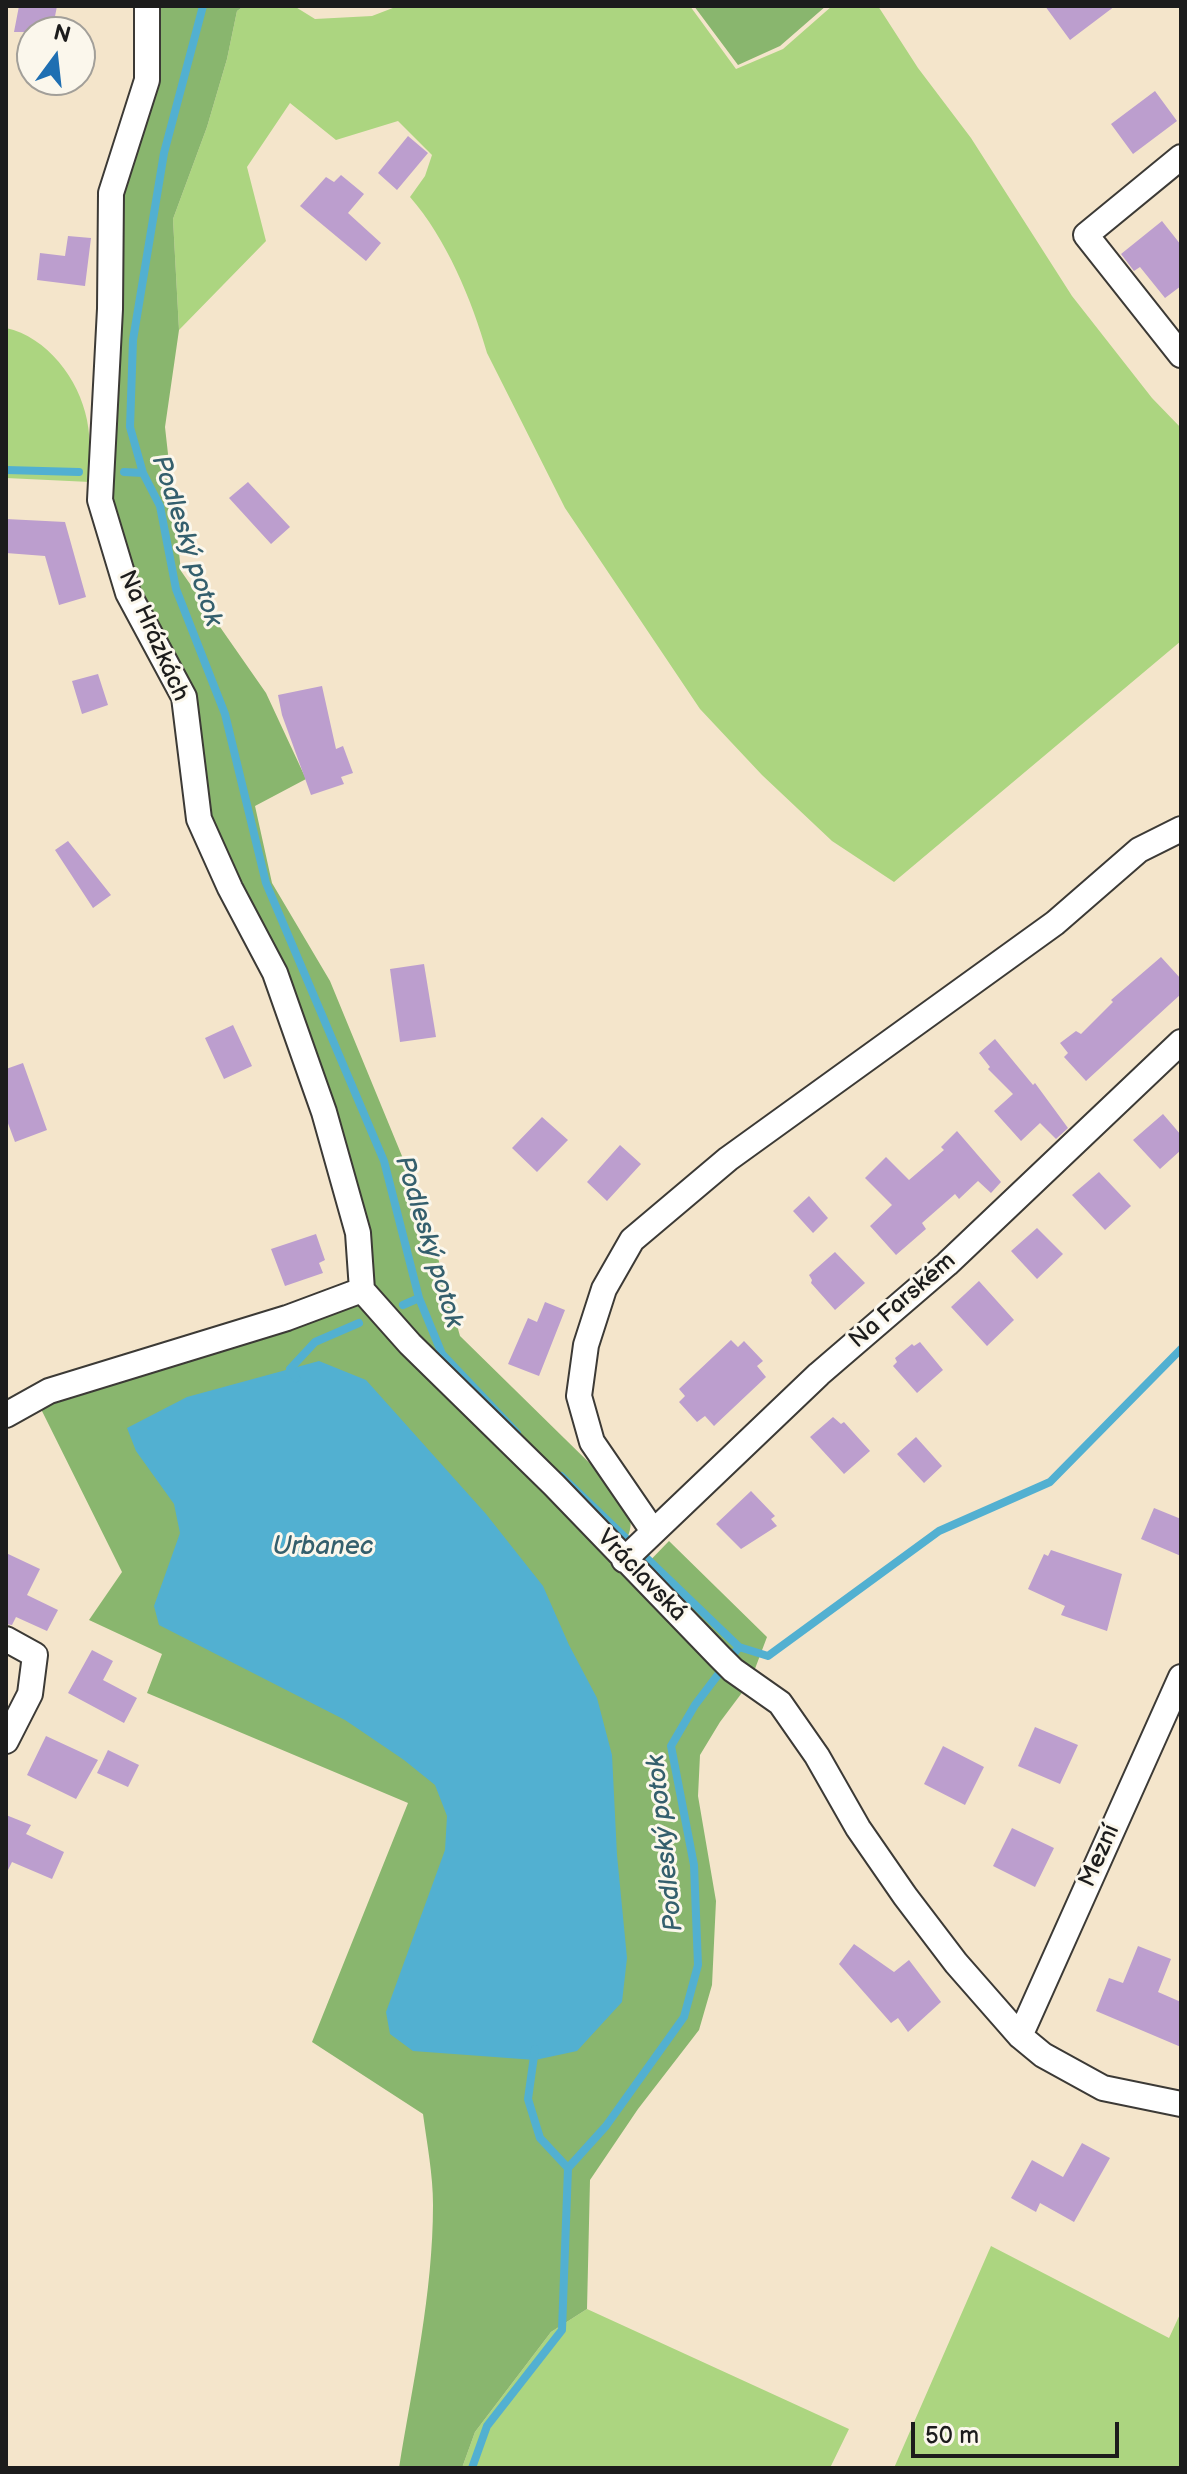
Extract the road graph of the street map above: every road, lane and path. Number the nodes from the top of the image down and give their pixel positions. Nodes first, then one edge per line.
1 (147, 6) edge
2 (1181, 157) edge
3 (1181, 355) edge
4 (1181, 829) edge
5 (1181, 1042) edge
6 (362, 1290) junction
7 (6, 1415) edge
8 (637, 1546) junction
9 (6, 1639) edge
10 (1181, 1677) edge
11 (6, 1741) edge
12 (1020, 2036) junction
13 (1181, 2104) edge

1 - 6 street, Na Hrázkách
2 - 3 street
4 - 8 street
5 - 8 street, Na Farském
6 - 7 street
6 - 8 street, Vráclavská
8 - 12 street, Vráclavská
9 - 11 street
10 - 12 street, Mezní
12 - 13 street, Vráclavská

